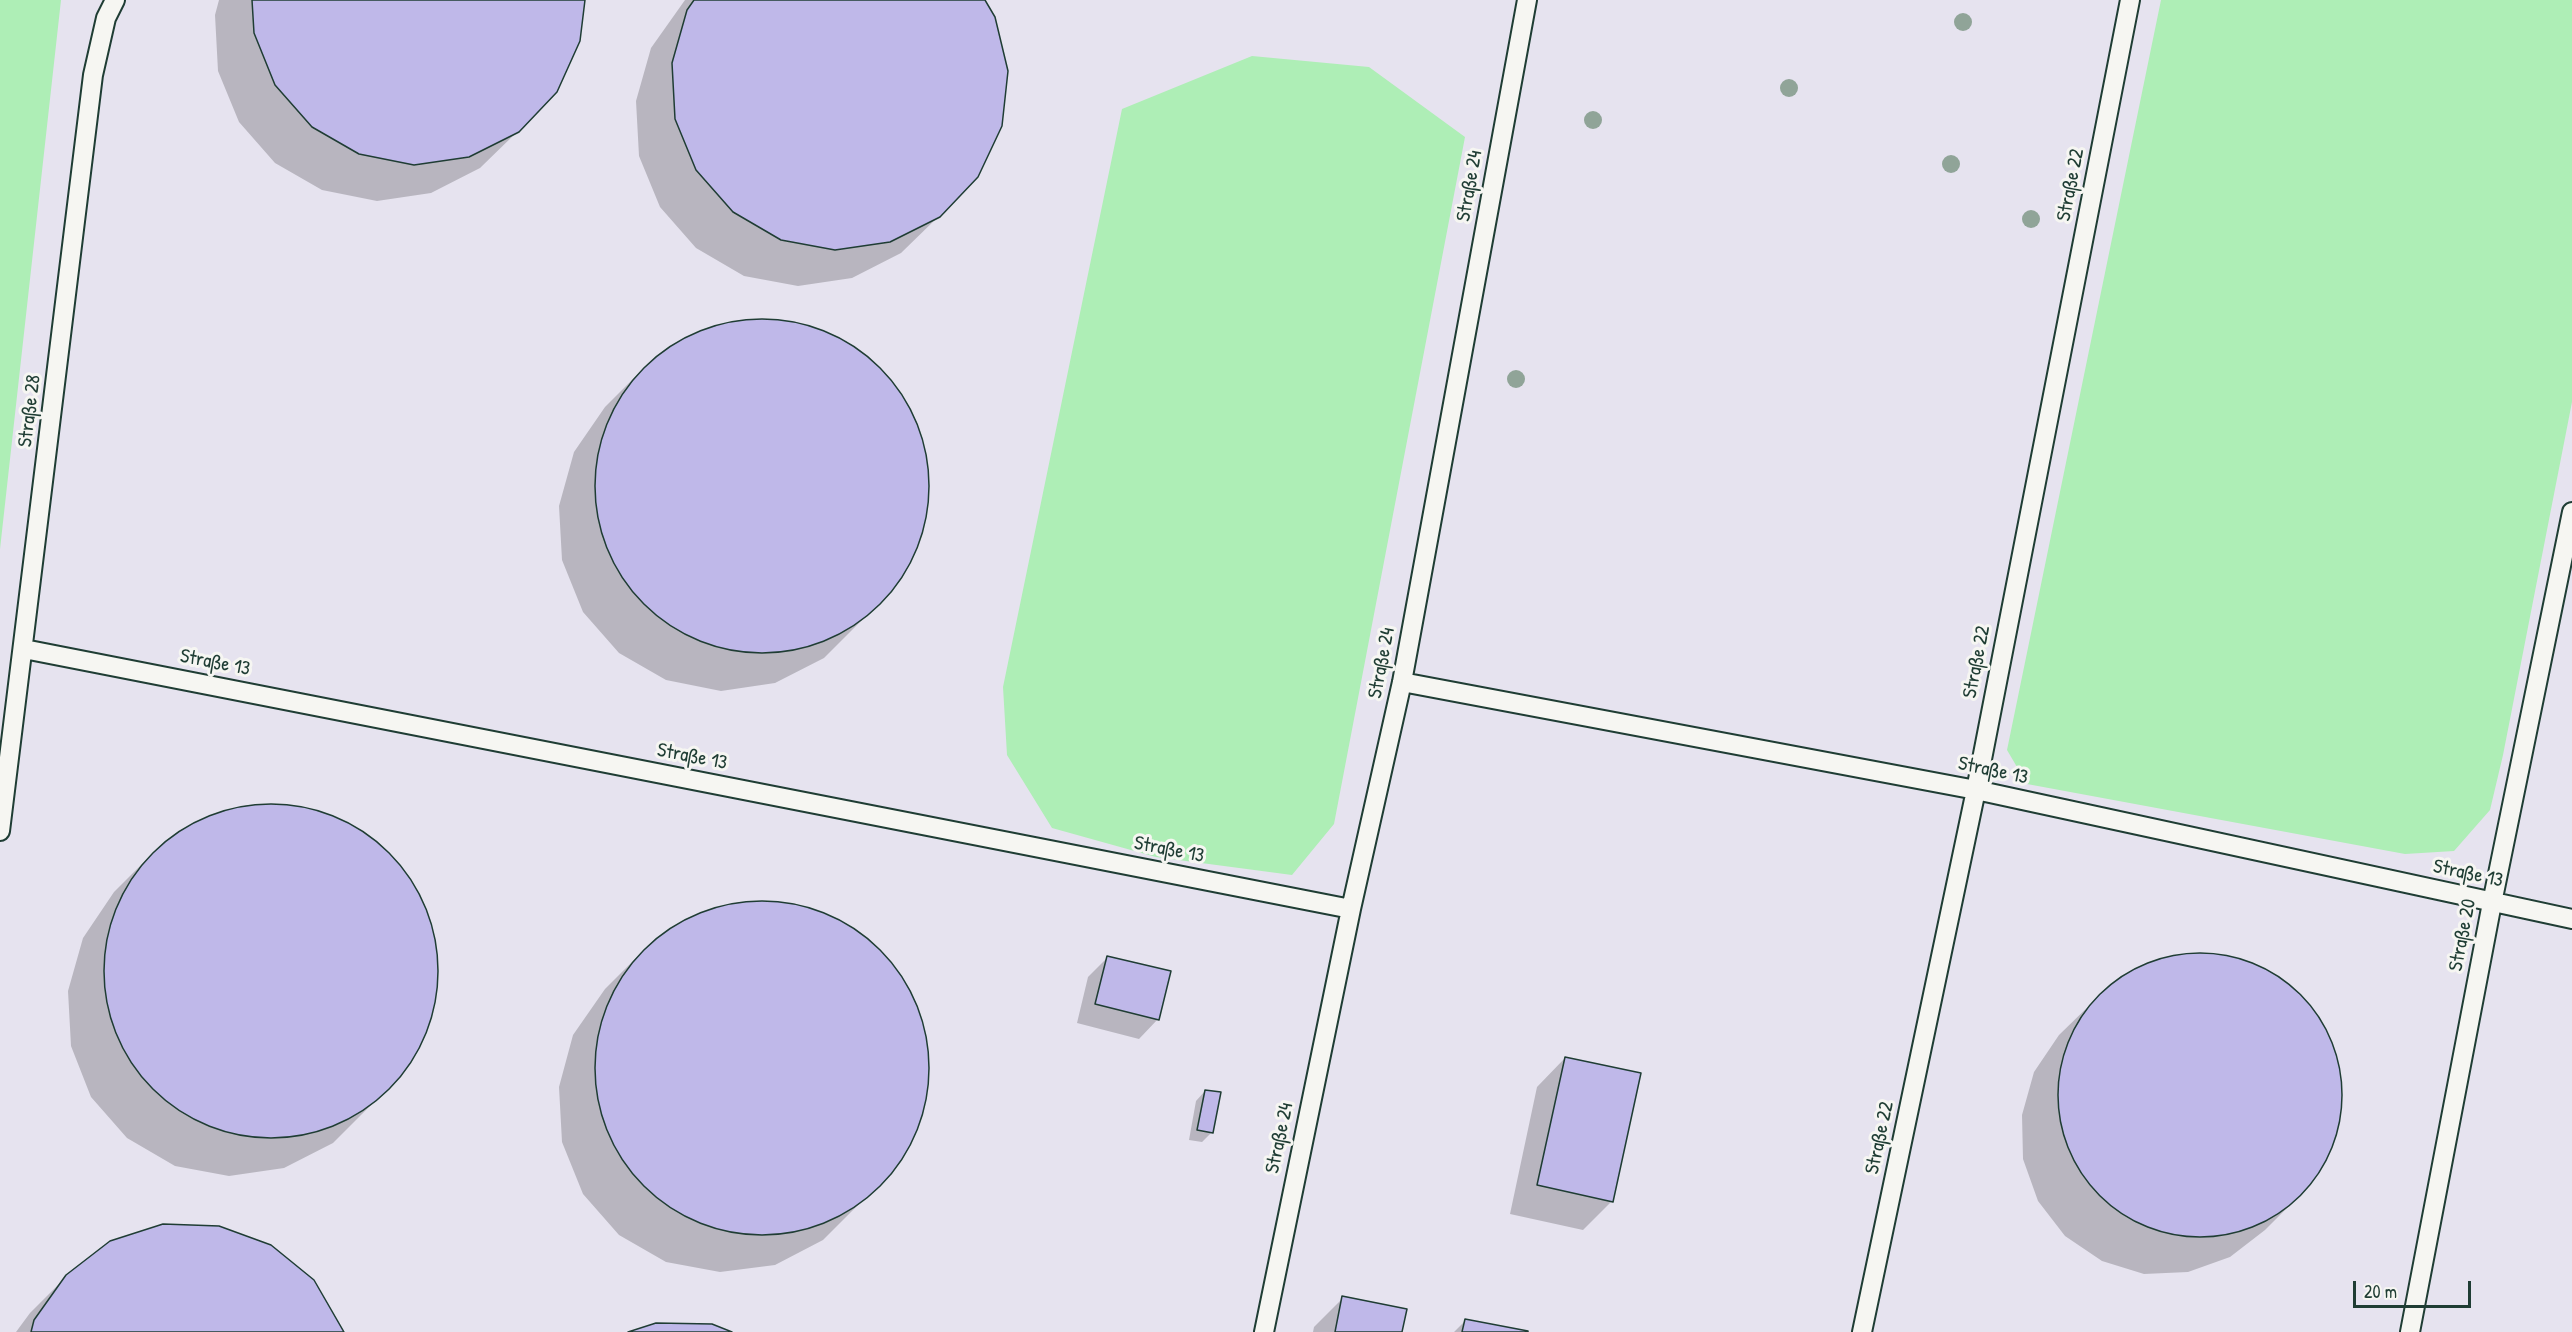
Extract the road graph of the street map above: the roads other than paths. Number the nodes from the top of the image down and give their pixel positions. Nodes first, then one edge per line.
1 (115, 0) edge
2 (1527, 0) edge
3 (2130, 0) edge
4 (2572, 512) edge
5 (24, 649) junction
6 (1402, 682) junction
7 (1976, 790) junction
8 (0, 831) edge
9 (2492, 903) junction
10 (1351, 909) junction
11 (2572, 919) edge
12 (1264, 1332) edge
13 (1862, 1332) edge
14 (2410, 1332) edge

1 - 5 lane, Straße 28
2 - 6 lane, Straße 24
3 - 7 lane, Straße 22
4 - 9 lane, Straße 20
5 - 8 lane, Straße 28
5 - 10 lane, Straße 13
6 - 7 lane, Straße 13
6 - 10 lane, Straße 24
7 - 9 lane, Straße 13
7 - 13 lane, Straße 22
9 - 11 lane, Straße 13
9 - 14 lane, Straße 20
10 - 12 lane, Straße 24

